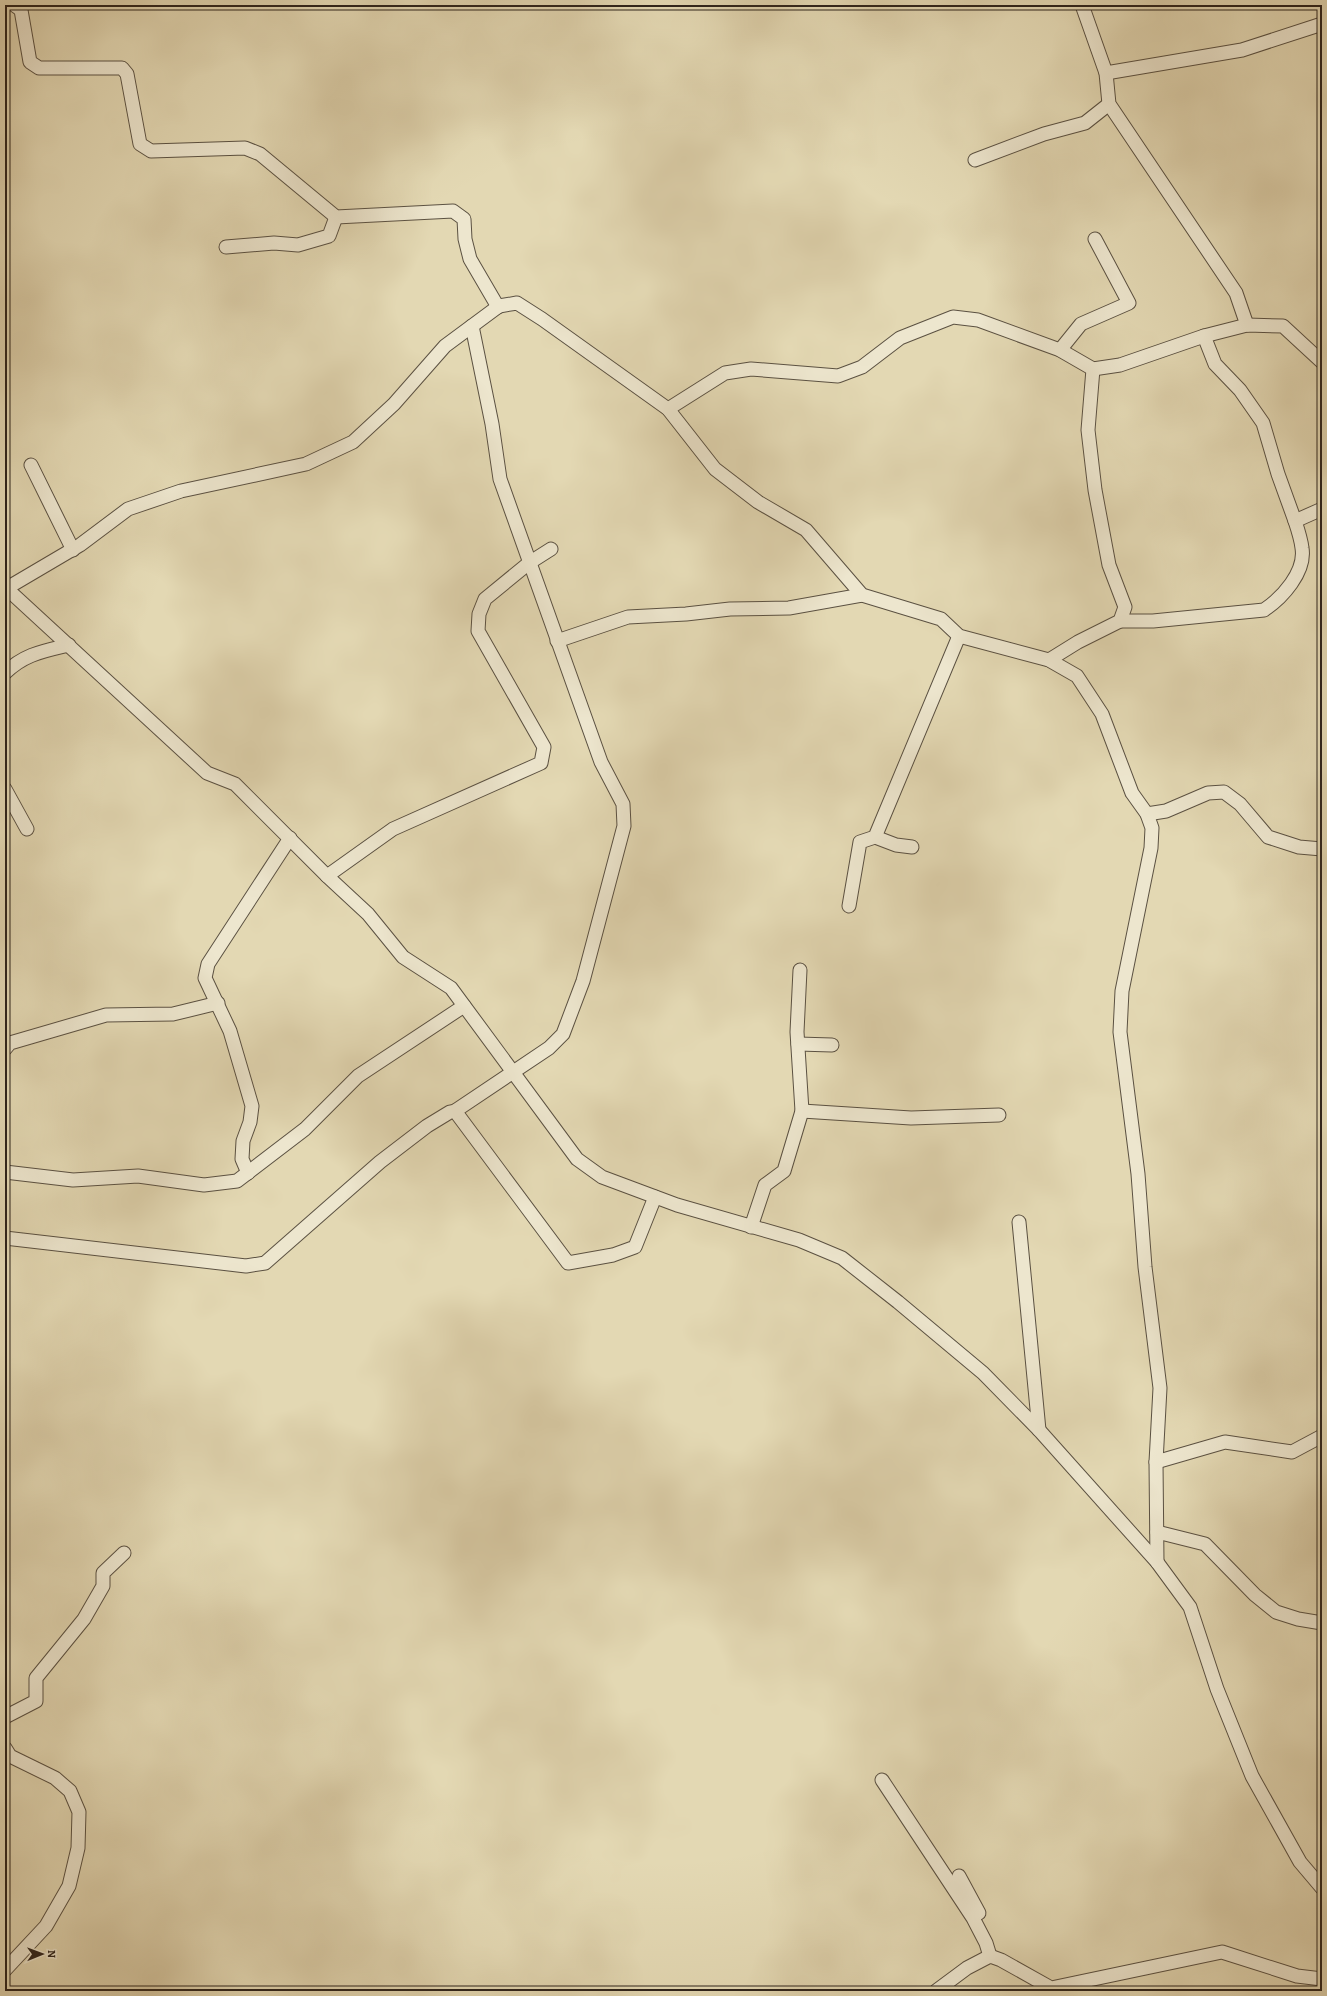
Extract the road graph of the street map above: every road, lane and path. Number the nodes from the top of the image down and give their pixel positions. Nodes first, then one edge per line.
1 (14, 5) edge
2 (1082, 5) edge
3 (1322, 24) edge
4 (1106, 73) junction
5 (1109, 104) junction
6 (975, 160) dead end
7 (336, 217) junction
8 (1095, 239) dead end
9 (226, 247) dead end
10 (498, 307) junction
11 (1247, 325) junction
12 (472, 326) junction
13 (1204, 336) junction
14 (1060, 350) junction
15 (1322, 362) edge
16 (1093, 369) junction
17 (668, 409) junction
18 (31, 465) dead end
19 (1322, 509) edge
20 (1295, 521) junction
21 (551, 549) dead end
22 (73, 550) junction
23 (529, 563) junction
24 (6, 587) edge
25 (862, 595) junction
26 (1120, 621) junction
27 (959, 636) junction
28 (557, 641) junction
29 (69, 645) junction
30 (1049, 660) junction
31 (5, 673) edge
32 (5, 789) edge
33 (1147, 814) junction
34 (27, 829) dead end
35 (875, 837) junction
36 (290, 838) junction
37 (912, 847) dead end
38 (1322, 849) edge
39 (327, 876) junction
40 (849, 906) dead end
41 (800, 970) dead end
42 (218, 1003) junction
43 (464, 1006) junction
44 (798, 1044) junction
45 (7, 1045) edge
46 (832, 1045) dead end
47 (512, 1071) junction
48 (455, 1111) junction
49 (802, 1111) junction
50 (999, 1115) dead end
51 (5, 1172) edge
52 (248, 1173) junction
53 (655, 1197) junction
54 (1019, 1222) dead end
55 (751, 1227) junction
56 (5, 1238) edge
57 (1039, 1430) junction
58 (1322, 1436) edge
59 (1156, 1462) junction
60 (1157, 1532) junction
61 (124, 1553) dead end
62 (1157, 1562) junction
63 (1322, 1623) edge
64 (5, 1716) edge
65 (5, 1748) edge
66 (882, 1780) dead end
67 (958, 1876) dead end
68 (1322, 1888) edge
69 (995, 1958) junction
70 (5, 1970) edge
71 (1322, 1979) edge
72 (1051, 1989) edge
73 (936, 1991) edge

1 - 7 street
2 - 4 street
3 - 4 street
4 - 5 street
5 - 6 street
5 - 11 street
7 - 9 street
7 - 10 street
8 - 14 street
10 - 12 street
10 - 17 street
11 - 13 street
11 - 15 street
12 - 22 street
12 - 23 street
13 - 16 street
13 - 20 street
14 - 16 street
14 - 17 street
16 - 26 street
17 - 25 street
18 - 22 street
19 - 20 street
20 - 26 street
21 - 23 street
22 - 24 street
23 - 28 street
23 - 39 street
24 - 29 street
25 - 27 street
25 - 28 street
26 - 30 street
27 - 30 street
27 - 35 street
28 - 47 street
29 - 31 street
29 - 36 street
30 - 33 street
32 - 34 street
33 - 38 street
33 - 59 street
35 - 37 street
35 - 40 street
36 - 39 street
36 - 42 street
39 - 43 street
41 - 44 street
42 - 45 street
42 - 52 street
43 - 47 street
43 - 52 street
44 - 46 street
44 - 49 street
47 - 48 street
47 - 53 street
48 - 53 street
48 - 56 street
49 - 50 street
49 - 55 street
51 - 52 street
53 - 55 street
54 - 57 street
55 - 57 street
57 - 62 street
58 - 59 street
59 - 60 street
60 - 62 street
60 - 63 street
61 - 64 street
62 - 68 street
65 - 70 street
66 - 69 street
67 - 69 street
69 - 72 street
69 - 73 street
71 - 72 street

